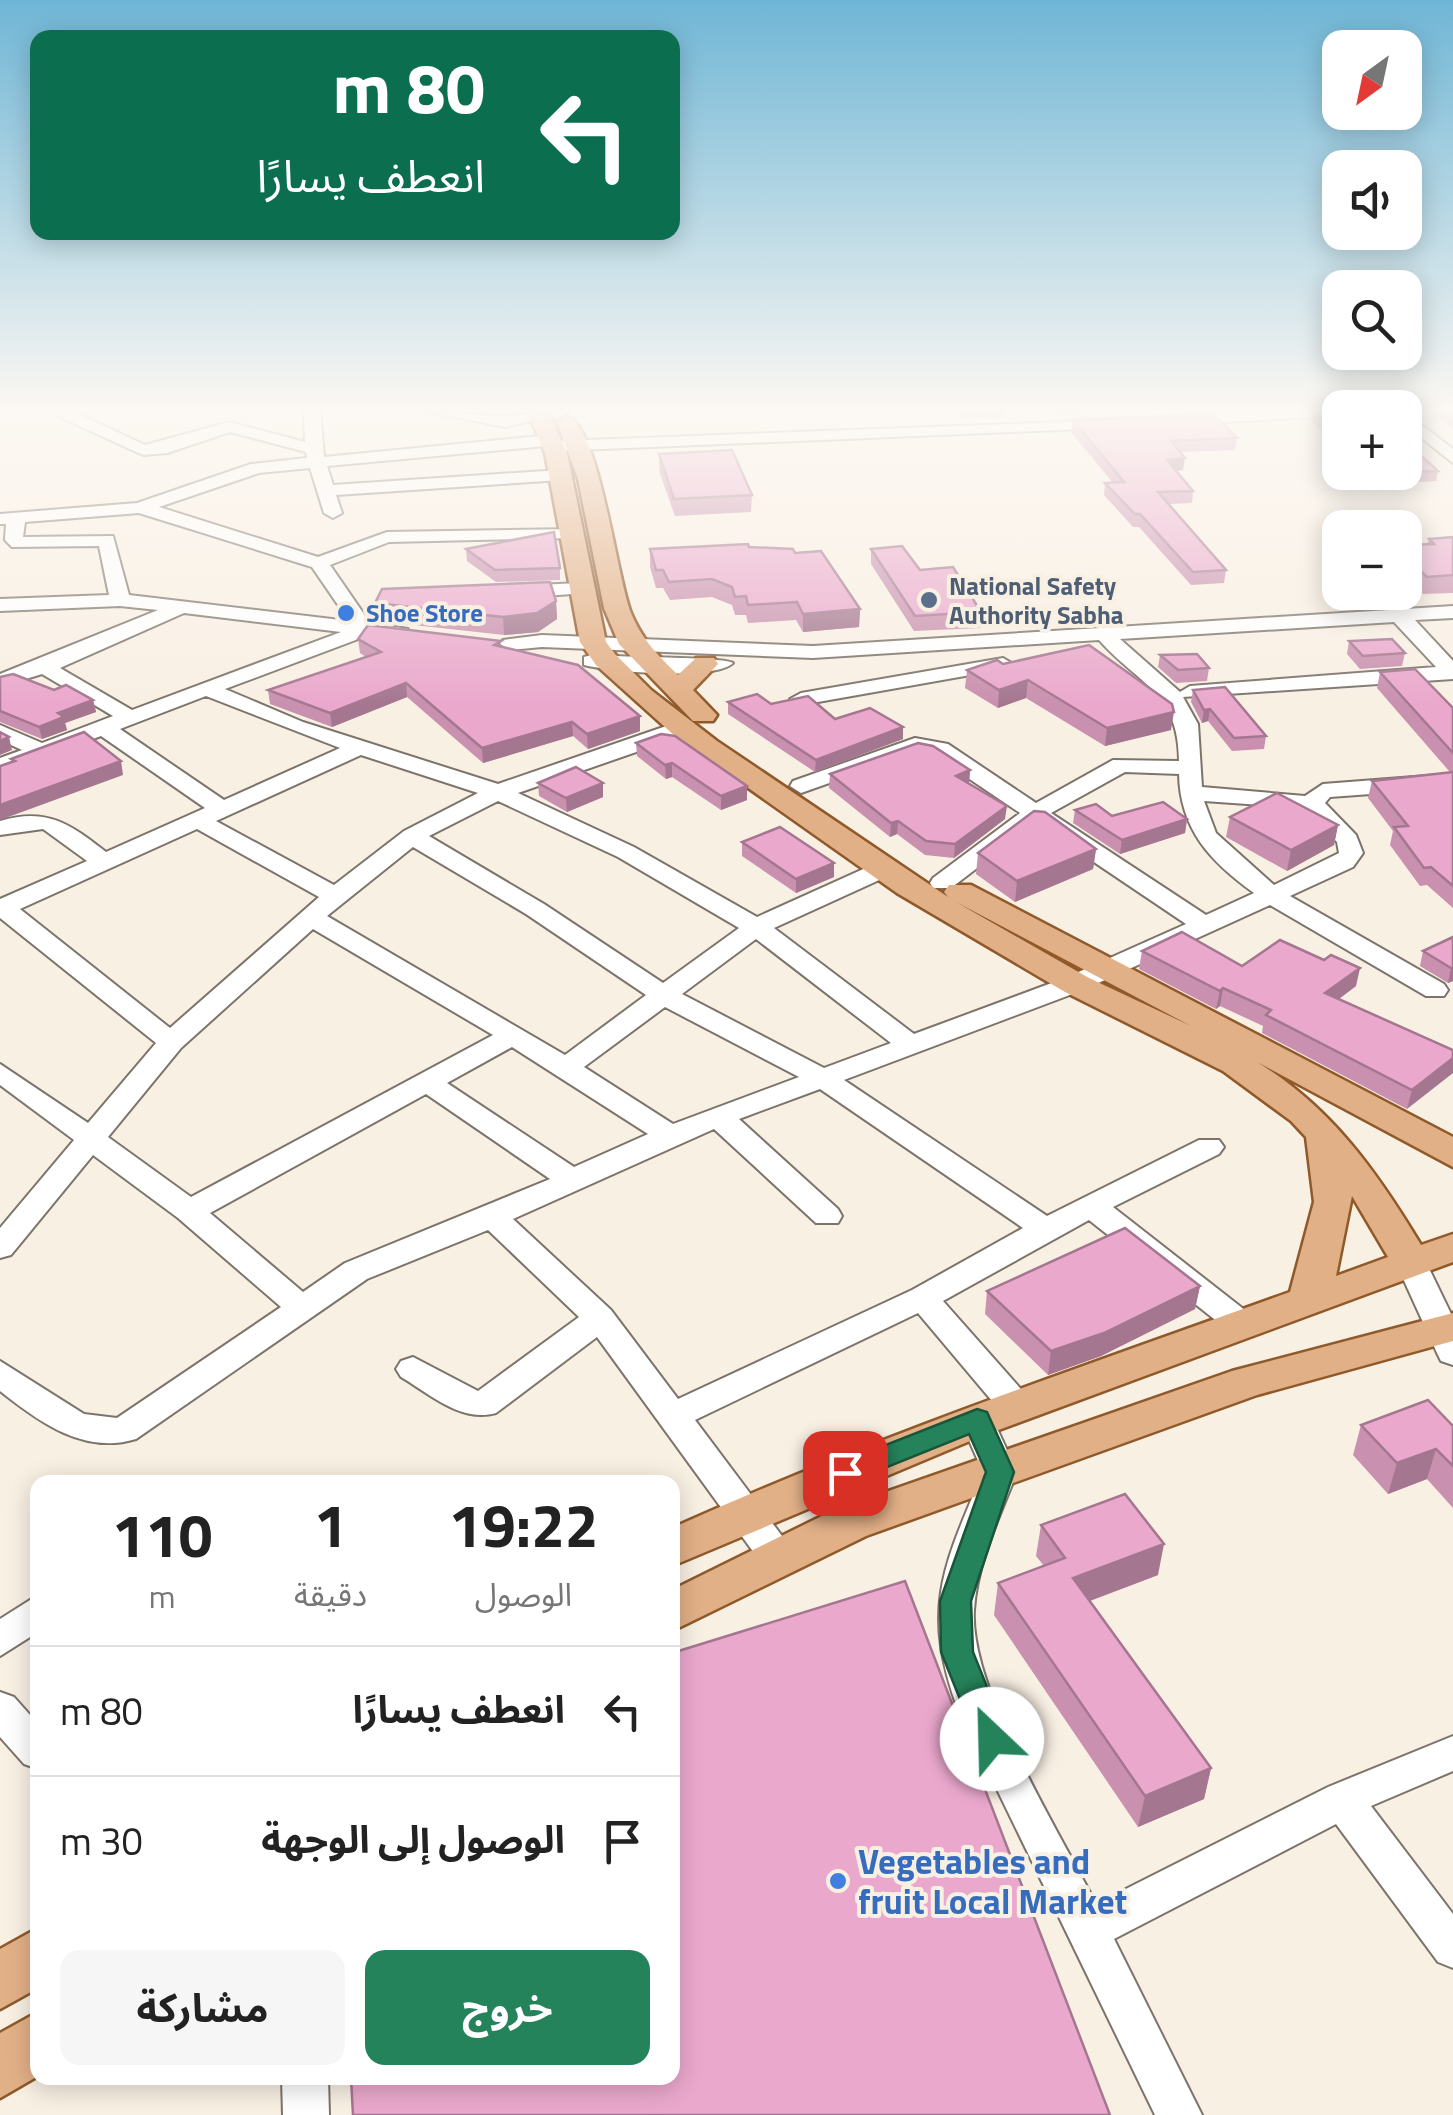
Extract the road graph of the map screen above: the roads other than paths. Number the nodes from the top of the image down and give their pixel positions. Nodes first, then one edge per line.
1 (130, 509) edge
2 (141, 509) edge
3 (331, 509) edge
4 (567, 509) edge
5 (595, 509) edge
6 (333, 513) dead end
7 (8, 518) edge
8 (571, 533) junction
9 (319, 563) junction
10 (579, 590) junction
11 (501, 592) edge
12 (120, 600) junction
13 (0, 605) edge
14 (184, 607) junction
15 (1453, 612) edge
16 (1400, 616) junction
17 (1453, 621) edge
18 (365, 630) junction
19 (420, 635) edge
20 (1109, 640) junction
21 (501, 643) edge
22 (874, 649) junction
23 (813, 652) junction
24 (621, 654) junction
25 (705, 664) junction
26 (44, 666) junction
27 (1453, 672) edge
28 (913, 680) junction
29 (0, 681) edge
30 (209, 690) junction
31 (676, 691) junction
32 (1169, 694) junction
33 (801, 699) edge
34 (131, 718) junction
35 (104, 728) junction
36 (682, 728) junction
37 (0, 732) edge
38 (358, 748) junction
39 (42, 751) junction
40 (0, 766) edge
41 (1190, 780) junction
42 (1453, 781) edge
43 (801, 786) junction
44 (498, 792) junction
45 (1312, 804) junction
46 (224, 810) junction
47 (1036, 812) junction
48 (200, 821) junction
49 (0, 828) edge
50 (412, 836) junction
51 (105, 863) junction
52 (879, 871) junction
53 (942, 883) junction
54 (1272, 894) junction
55 (335, 896) junction
56 (1, 907) edge
57 (311, 917) junction
58 (1205, 926) junction
59 (756, 927) junction
60 (1108, 969) junction
61 (1074, 984) junction
62 (1435, 990) dead end
63 (663, 995) junction
64 (512, 1036) junction
65 (171, 1042) junction
66 (910, 1044) junction
67 (566, 1066) junction
68 (0, 1072) edge
69 (823, 1078) junction
70 (428, 1083) junction
71 (720, 1118) junction
72 (1317, 1126) junction
73 (670, 1135) junction
74 (91, 1141) junction
75 (1444, 1145) edge
76 (1209, 1147) dead end
77 (570, 1178) junction
78 (1091, 1206) junction
79 (189, 1211) junction
80 (826, 1216) dead end
81 (492, 1217) junction
82 (1045, 1229) junction
83 (1453, 1247) edge
84 (0, 1248) edge
85 (1412, 1263) junction
86 (923, 1298) junction
87 (1306, 1304) junction
88 (302, 1308) junction
89 (600, 1318) junction
90 (1244, 1326) junction
91 (1448, 1337) edge
92 (413, 1369) dead end
93 (0, 1373) edge
94 (996, 1412) junction
95 (676, 1415) junction
96 (1000, 1472) junction
97 (746, 1513) junction
98 (680, 1544) edge
99 (778, 1558) junction
100 (680, 1608) edge
101 (30, 1616) edge
102 (0, 1640) edge
103 (0, 1709) edge
104 (30, 1743) edge
105 (1453, 1753) edge
106 (1342, 1800) junction
107 (1434, 1901) edge
108 (1088, 1930) junction
109 (1453, 1948) edge
110 (30, 1960) edge
111 (0, 1982) edge
112 (30, 2046) edge
113 (0, 2070) edge
114 (304, 2085) edge
115 (306, 2115) edge
116 (1179, 2115) edge

1 - 7 street
2 - 9 street
3 - 6 street
4 - 8 main road
5 - 24 main road
7 - 12 street
8 - 9 street
8 - 10 main road
9 - 18 street
10 - 11 street
10 - 24 main road
12 - 13 street
12 - 14 street
14 - 18 street
14 - 26 street
15 - 16 street
16 - 17 street
16 - 20 street
16 - 27 street
18 - 19 street
18 - 30 street
20 - 22 street
20 - 28 street
20 - 32 street
21 - 24 street
22 - 23 street
22 - 28 street
23 - 24 street
23 - 25 street
24 - 25 street
24 - 31 main road
24 - 36 main road
25 - 31 main road
26 - 29 street
26 - 34 street
27 - 32 street
28 - 33 street
30 - 34 street
30 - 38 street
31 - 43 main road
32 - 41 street
34 - 35 street
35 - 39 street
35 - 46 street
36 - 44 street
36 - 52 main road
37 - 39 street
38 - 44 street
38 - 46 street
39 - 40 street
41 - 45 street
41 - 47 street
41 - 54 street
42 - 45 street
43 - 47 street
43 - 53 main road
44 - 50 street
44 - 59 street
45 - 54 street
46 - 48 street
47 - 53 street
47 - 58 street
48 - 51 street
48 - 55 street
49 - 51 street
50 - 55 street
50 - 63 street
51 - 56 street
52 - 59 street
52 - 61 main road
53 - 60 main road
54 - 58 street
54 - 62 street
55 - 57 street
56 - 65 street
57 - 64 street
57 - 65 street
58 - 60 street
59 - 63 street
59 - 66 street
60 - 61 street
60 - 75 main road
61 - 66 street
61 - 72 main road
63 - 67 street
63 - 69 street
64 - 67 street
64 - 70 street
65 - 74 street
66 - 69 street
67 - 73 street
68 - 74 street
69 - 71 street
69 - 82 street
70 - 77 street
70 - 79 street
71 - 73 street
71 - 80 street
72 - 85 main road
72 - 87 main road
73 - 77 street
74 - 79 street
74 - 84 street
76 - 78 street
77 - 81 street
78 - 82 street
78 - 90 street
79 - 88 street
81 - 88 street
81 - 89 street
82 - 86 street
83 - 85 main road
85 - 87 main road
85 - 91 street
86 - 94 street
86 - 95 street
87 - 90 main road
88 - 93 street
89 - 92 street
89 - 95 street
90 - 94 main road
91 - 96 main road
94 - 96 street
94 - 97 main road
95 - 97 street
96 - 99 main road
96 - 108 street
97 - 98 main road
97 - 99 street
99 - 100 main road
101 - 102 street
103 - 104 street
105 - 106 street
106 - 107 street
106 - 108 street
107 - 109 street
108 - 116 street
110 - 111 main road
112 - 113 main road
114 - 115 street

